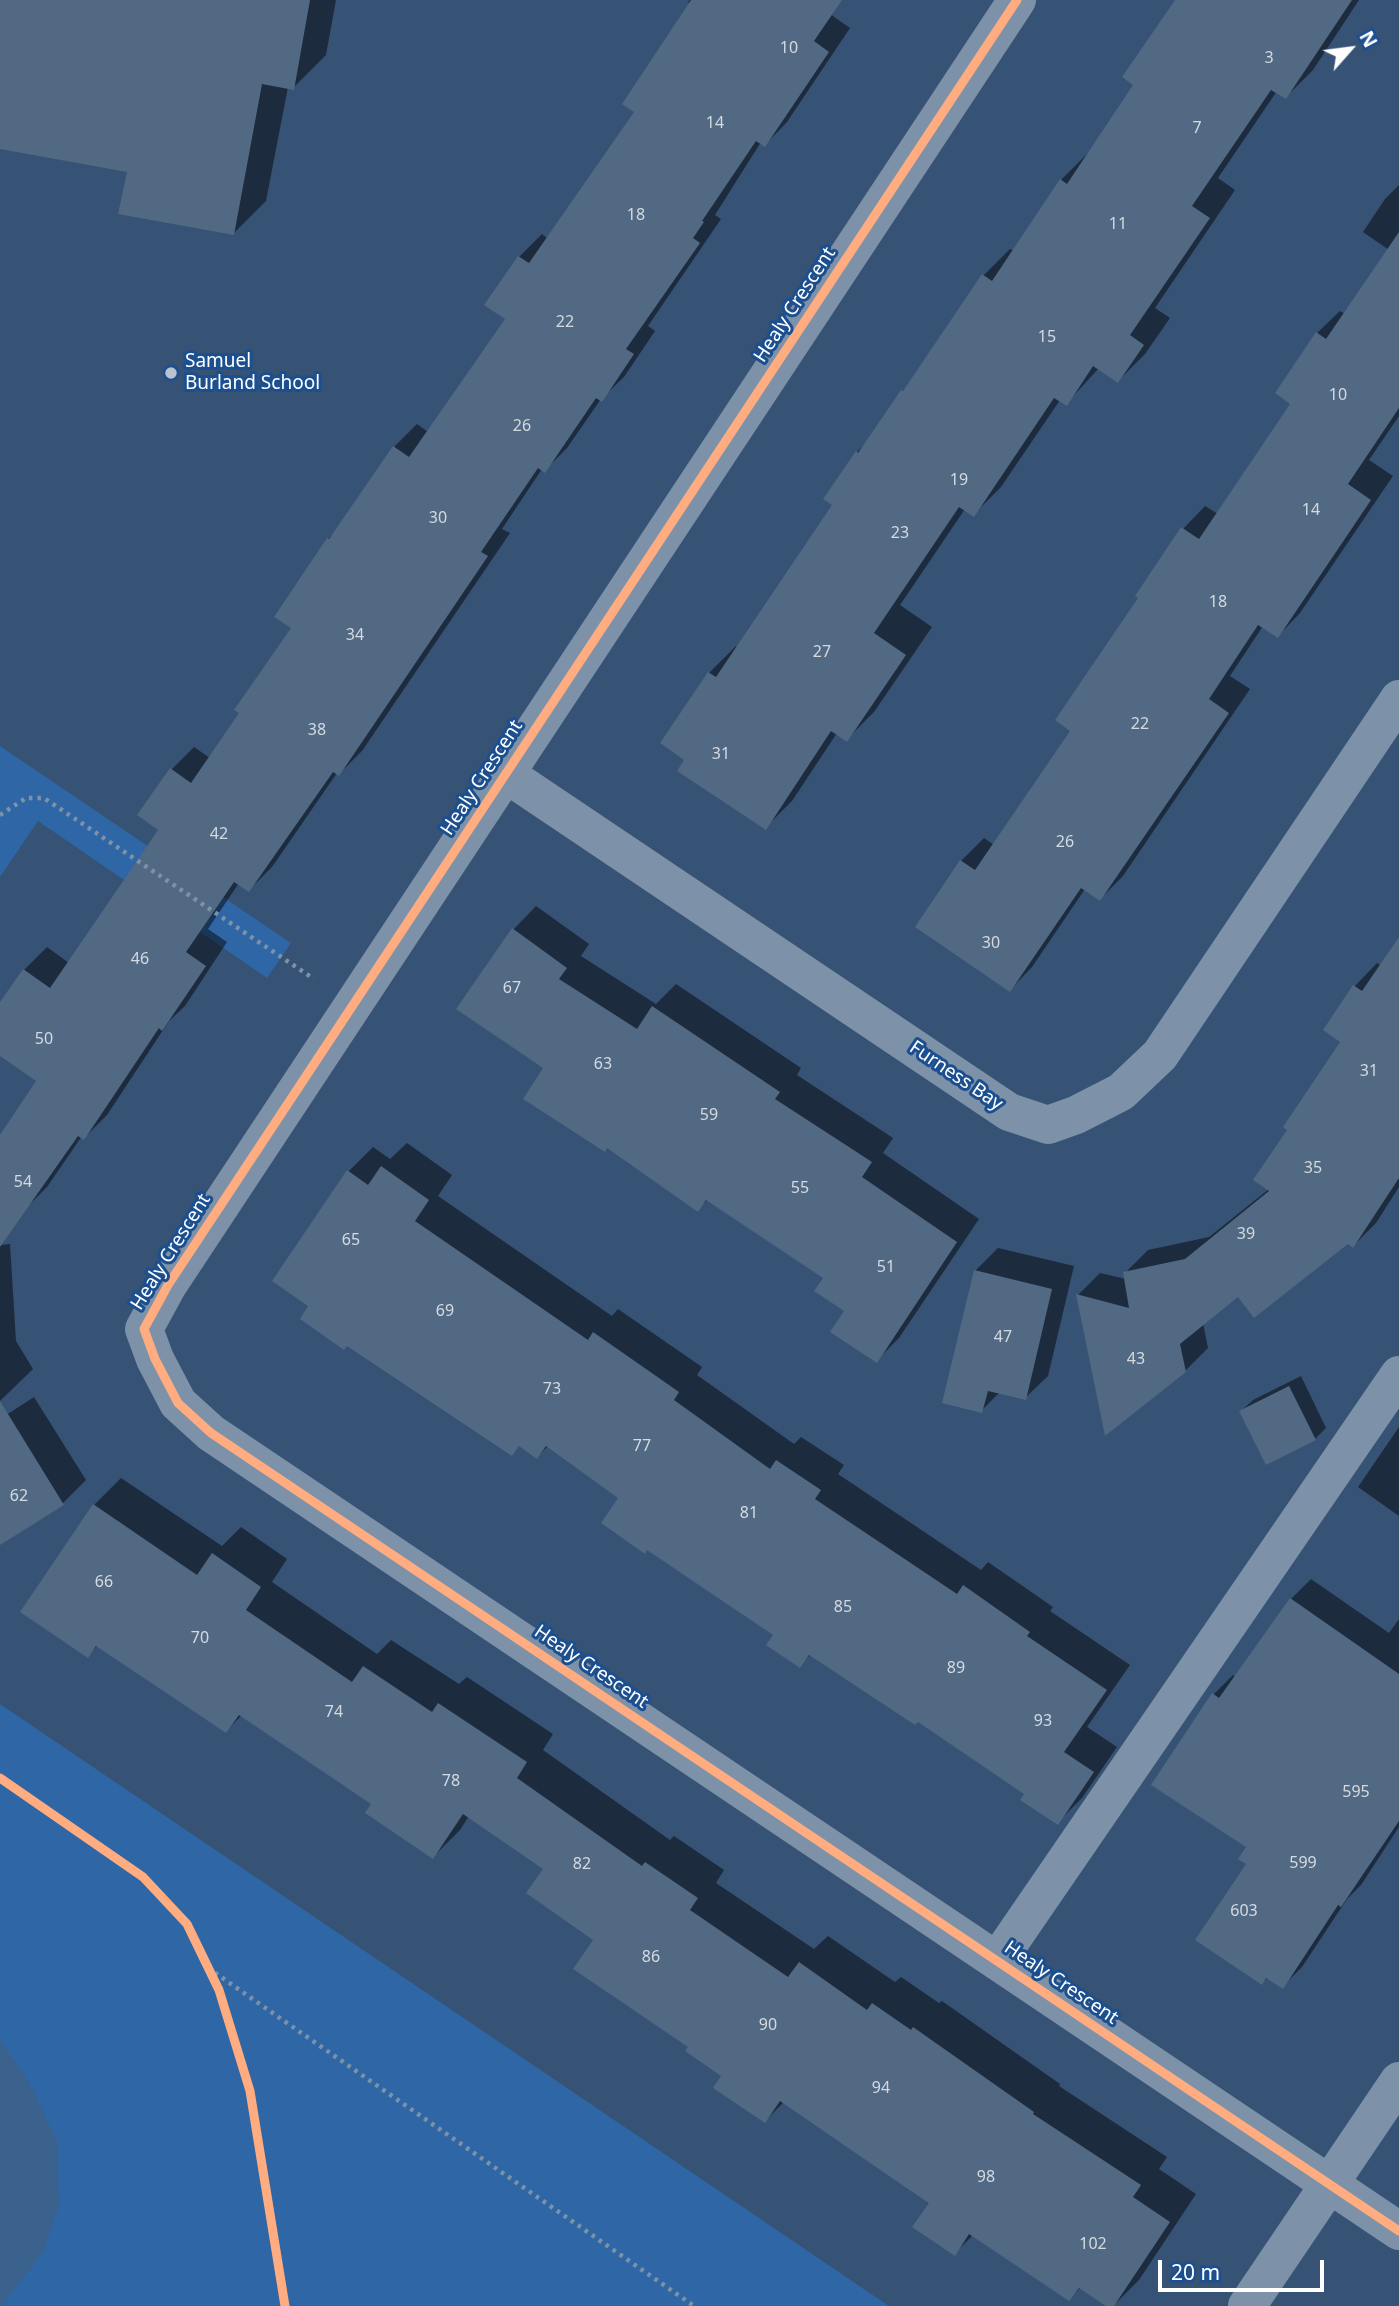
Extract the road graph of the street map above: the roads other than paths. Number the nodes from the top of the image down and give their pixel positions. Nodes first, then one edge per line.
1 (1017, 0) edge
2 (1399, 699) edge
3 (506, 774) junction
4 (1399, 1375) edge
5 (997, 1961) junction
6 (1399, 2081) edge
7 (1330, 2184) junction
8 (1399, 2231) edge
9 (1247, 2306) edge

1 - 3 street, Healy Crescent
2 - 3 street, Furness Bay
3 - 5 street, Healy Crescent
4 - 5 street
5 - 7 street, Healy Crescent
6 - 7 street
7 - 8 street, Healy Crescent
7 - 9 street

